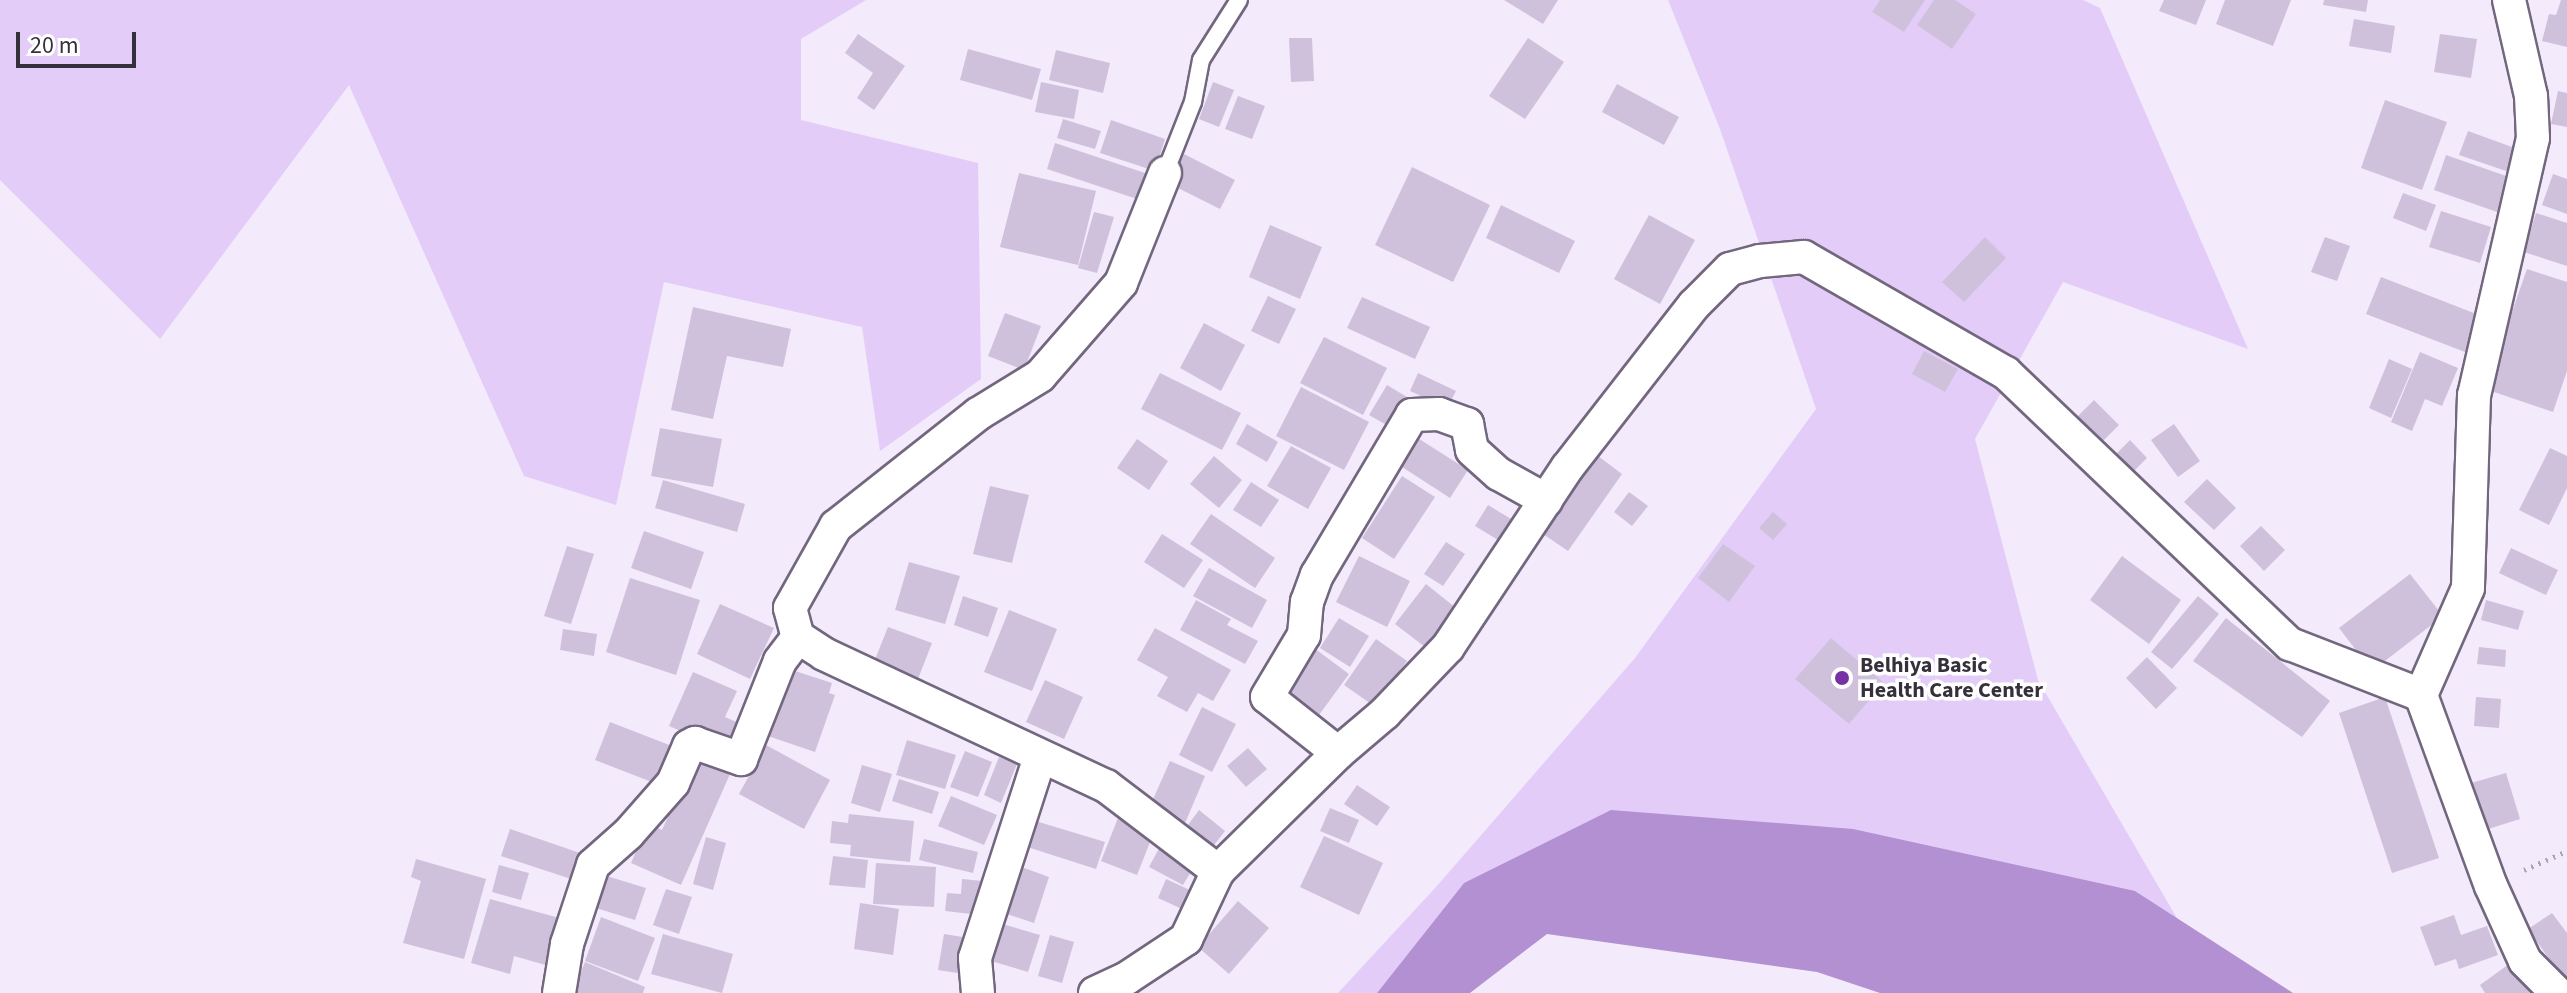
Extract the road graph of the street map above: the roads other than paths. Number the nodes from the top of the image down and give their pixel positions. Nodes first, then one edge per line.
1 (1239, 0) edge
2 (2509, 0) edge
3 (1165, 173) joint
4 (1546, 500) junction
5 (798, 637) junction
6 (2421, 695) junction
7 (1338, 753) junction
8 (1040, 757) junction
9 (1218, 871) junction
10 (559, 993) edge
11 (978, 993) edge
12 (1095, 993) edge
13 (2557, 993) edge

1 - 3 lane
2 - 6 street
3 - 5 street
4 - 6 street
4 - 7 street
4 - 7 street
5 - 8 street
5 - 10 street
6 - 13 street
7 - 9 street
8 - 9 street
8 - 11 street
9 - 12 street

